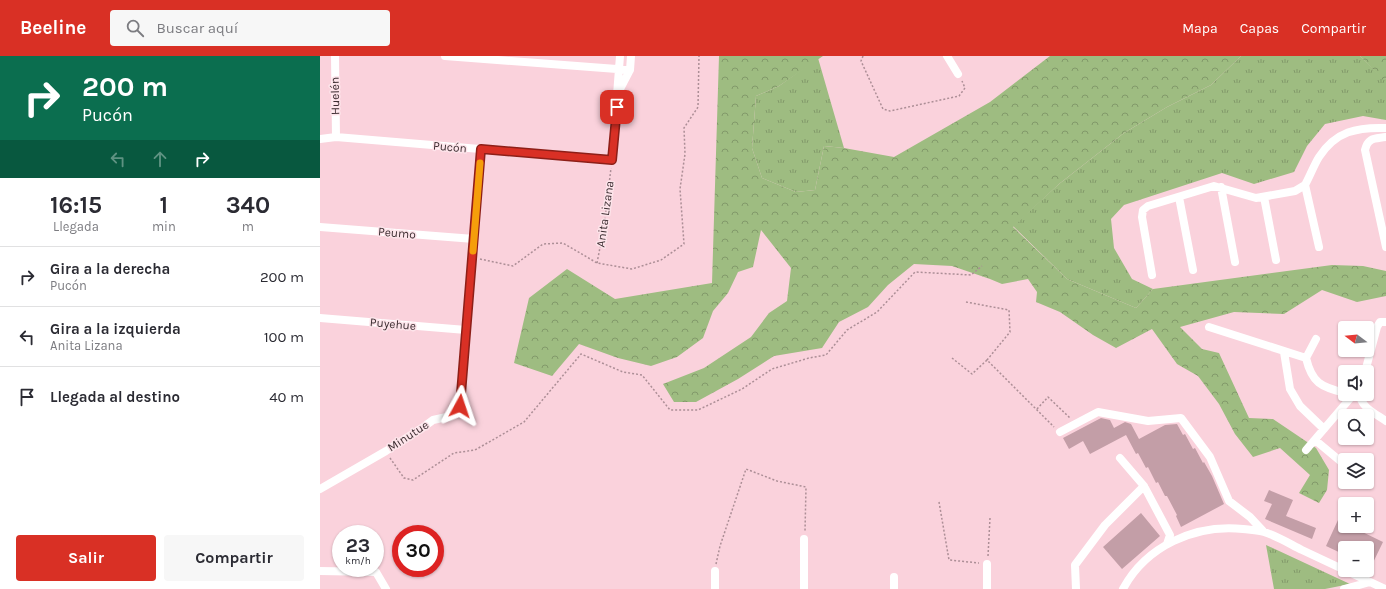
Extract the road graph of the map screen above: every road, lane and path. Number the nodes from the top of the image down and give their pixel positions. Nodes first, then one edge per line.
1 (335, 56) edge
2 (445, 56) edge
3 (620, 56) edge
4 (631, 56) edge
5 (700, 56) edge
6 (863, 56) edge
7 (948, 56) edge
8 (619, 68) junction
9 (630, 70) junction
10 (958, 74) dead end
11 (965, 88) dead end
12 (618, 93) junction
13 (1386, 128) edge
14 (336, 137) junction
15 (1386, 137) edge
16 (320, 139) edge
17 (481, 149) junction
18 (612, 160) junction
19 (1305, 184) junction
20 (1221, 187) junction
21 (1179, 197) junction
22 (1264, 197) junction
23 (320, 227) edge
24 (474, 239) junction
25 (1319, 247) dead end
26 (1386, 247) edge
27 (473, 258) junction
28 (1276, 260) dead end
29 (1235, 262) dead end
30 (597, 263) junction
31 (982, 266) dead end
32 (1193, 270) dead end
33 (1152, 275) dead end
34 (966, 302) dead end
35 (320, 318) edge
36 (1383, 322) edge
37 (1209, 327) dead end
38 (466, 330) junction
39 (1316, 338) dead end
40 (1284, 352) junction
41 (952, 358) dead end
42 (1306, 358) junction
43 (987, 360) junction
44 (1367, 365) edge
45 (1338, 391) edge
46 (1351, 401) edge
47 (1360, 401) edge
48 (1037, 409) junction
49 (1386, 421) edge
50 (1075, 424) junction
51 (1324, 429) junction
52 (1060, 432) joint
53 (1315, 440) junction
54 (1306, 450) dead end
55 (386, 451) junction
56 (1120, 458) dead end
57 (1338, 459) edge
58 (1144, 486) junction
59 (320, 489) edge
60 (939, 502) dead end
61 (990, 518) dead end
62 (1263, 531) junction
63 (804, 538) joint
64 (1167, 544) junction
65 (987, 564) junction
66 (320, 571) edge
67 (715, 571) joint
68 (894, 577) dead end
69 (1370, 582) junction
70 (386, 589) edge
71 (715, 589) edge
72 (804, 589) edge
73 (894, 589) edge
74 (987, 589) edge
75 (1076, 589) edge
76 (1123, 589) edge
77 (1344, 589) edge
78 (1385, 589) edge

1 - 14 street, Huelén
2 - 8 street
3 - 8 street
4 - 9 street
5 - 30 path
6 - 11 path
7 - 10 street
8 - 9 street
8 - 12 street
9 - 12 street
12 - 18 street
13 - 19 street
14 - 16 street, Pucón
14 - 17 street, Pucón
15 - 26 street
17 - 18 street, Pucón
17 - 24 street, Minutue
18 - 30 path, Anita Lizana
19 - 22 street
19 - 25 street
20 - 21 street
20 - 22 street
20 - 29 street
21 - 32 street
21 - 33 street
22 - 28 street
23 - 24 street, Peumo
24 - 27 street, Minutue
27 - 30 path
27 - 38 street, Minutue
31 - 55 path
34 - 43 path
35 - 38 street, Puyehue
36 - 44 street
37 - 40 street
38 - 55 street, Minutue
39 - 42 street
40 - 42 street
40 - 51 street
41 - 43 path
42 - 45 street
43 - 48 path
46 - 51 street
47 - 49 street
48 - 50 path
48 - 52 path
50 - 52 street
50 - 62 street
51 - 53 street
53 - 54 street
53 - 57 street
55 - 59 street, Minutue
56 - 58 street
58 - 64 street
58 - 75 street
60 - 65 path
61 - 65 path
62 - 64 street
62 - 69 street
63 - 67 path
63 - 72 street
64 - 76 street
65 - 74 street
66 - 70 street
67 - 71 street
68 - 73 street
69 - 77 street
69 - 78 street

